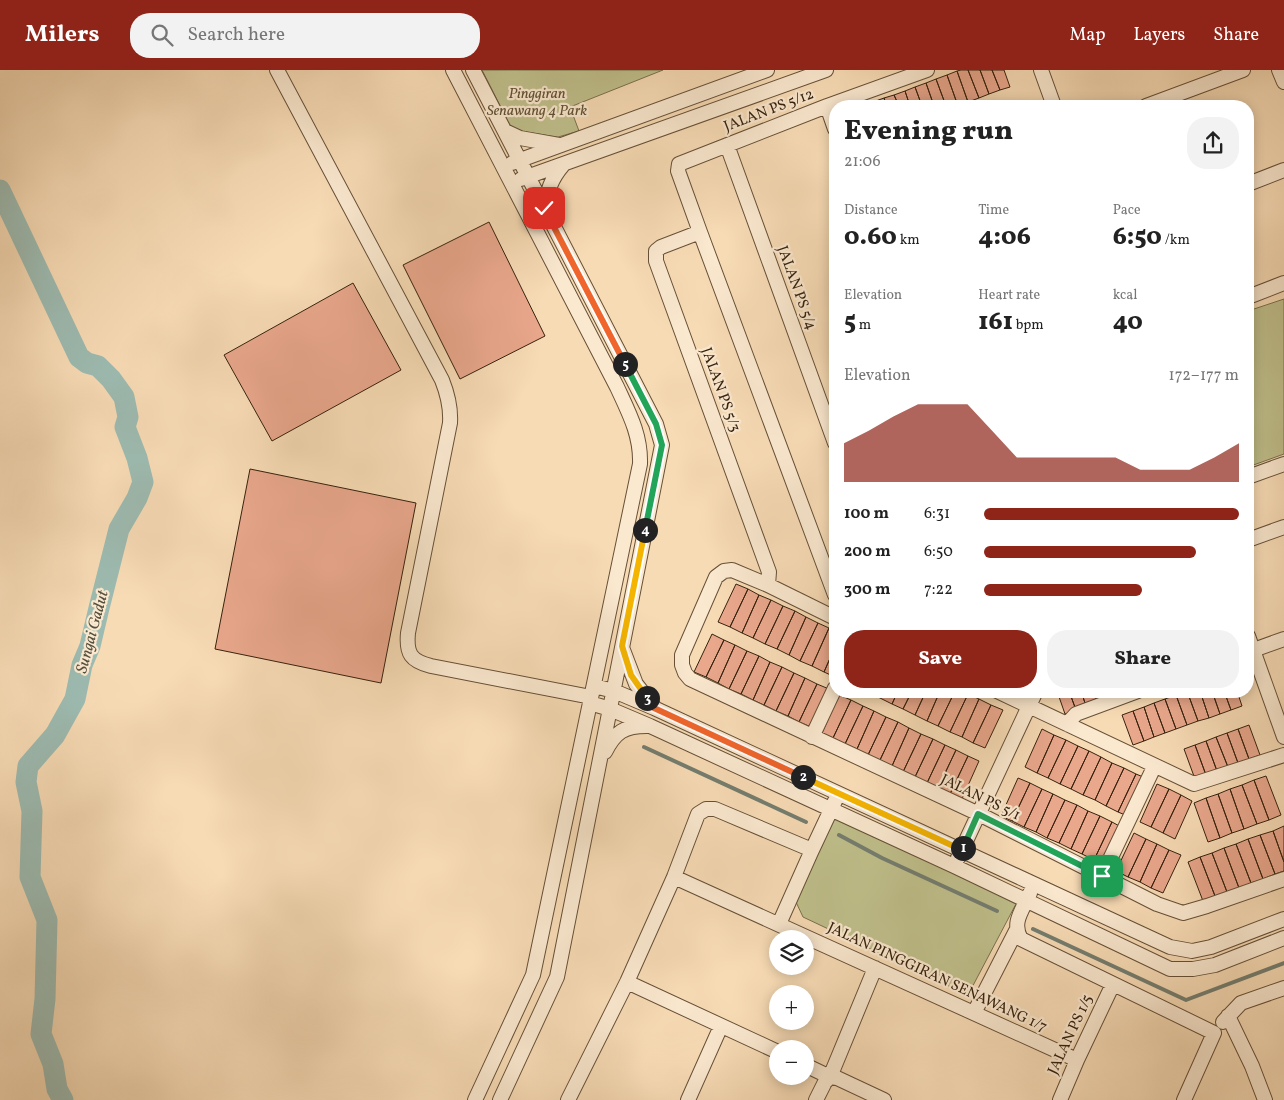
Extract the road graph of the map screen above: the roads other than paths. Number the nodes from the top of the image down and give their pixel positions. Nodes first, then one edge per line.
1 (277, 70) edge
2 (453, 70) edge
3 (473, 70) edge
4 (767, 70) edge
5 (826, 70) edge
6 (927, 70) edge
7 (1041, 70) edge
8 (1243, 70) edge
9 (1279, 70) edge
10 (1284, 82) edge
11 (844, 100) edge
12 (1052, 100) edge
13 (1162, 100) edge
14 (827, 106) joint
15 (829, 112) edge
16 (505, 131) junction
17 (561, 145) junction
18 (727, 145) junction
19 (520, 160) junction
20 (563, 165) junction
21 (502, 167) junction
22 (1284, 170) edge
23 (528, 177) junction
24 (1254, 182) edge
25 (511, 183) junction
26 (544, 208) junction
27 (700, 232) junction
28 (1284, 283) edge
29 (1254, 295) edge
30 (829, 426) edge
31 (1284, 464) edge
32 (1254, 475) edge
33 (1284, 527) edge
34 (1254, 538) edge
35 (829, 580) edge
36 (768, 585) junction
37 (829, 615) edge
38 (1284, 639) edge
39 (622, 646) junction
40 (1254, 650) edge
41 (1254, 661) edge
42 (614, 691) junction
43 (592, 696) junction
44 (830, 698) edge
45 (1012, 698) edge
46 (1033, 698) edge
47 (1119, 698) edge
48 (1030, 706) junction
49 (654, 708) junction
50 (610, 709) junction
51 (1067, 724) junction
52 (650, 726) junction
53 (812, 737) junction
54 (1284, 737) edge
55 (1284, 755) edge
56 (600, 765) junction
57 (1154, 767) junction
58 (839, 793) junction
59 (831, 810) junction
60 (978, 814) junction
61 (812, 850) junction
62 (962, 850) junction
63 (954, 866) junction
64 (1102, 876) junction
65 (674, 877) junction
66 (1284, 879) edge
67 (1035, 883) junction
68 (1027, 900) junction
69 (1284, 919) edge
70 (779, 924) junction
71 (1016, 931) junction
72 (1284, 938) edge
73 (876, 968) junction
74 (626, 982) junction
75 (1113, 984) junction
76 (1284, 988) edge
77 (974, 1013) junction
78 (1228, 1016) junction
79 (721, 1026) junction
80 (1214, 1033) junction
81 (769, 1048) edge
82 (1077, 1060) junction
83 (814, 1069) edge
84 (830, 1077) junction
85 (475, 1100) edge
86 (500, 1100) edge
87 (568, 1100) edge
88 (688, 1100) edge
89 (816, 1100) edge
90 (884, 1100) edge
91 (1060, 1100) edge
92 (1184, 1100) edge
93 (1265, 1100) edge

1 - 43 street
2 - 21 street
3 - 16 street
4 - 17 street
5 - 20 street
6 - 11 street, JALAN PS 5/12
7 - 12 street
8 - 13 street
9 - 10 street
14 - 15 street
14 - 18 street, JALAN PS 5/12
16 - 17 street
16 - 19 street
17 - 19 street
18 - 27 street, JALAN PS 5/12
18 - 30 street, JALAN PS 5/4
19 - 21 street
19 - 23 street
20 - 23 street
20 - 26 street
21 - 25 street
22 - 24 street
23 - 25 street
23 - 26 street
25 - 43 street
26 - 39 street
27 - 35 street
27 - 36 street, JALAN PS 5/3
28 - 29 street
31 - 32 street
33 - 34 street
36 - 37 street
36 - 53 street, JALAN PS 5/1
38 - 40 street
39 - 42 street
39 - 49 street
41 - 54 street
42 - 43 street
42 - 49 street
42 - 50 street
43 - 50 street
43 - 85 street
44 - 53 street
45 - 48 street
46 - 48 street
47 - 51 street
48 - 51 street
48 - 60 street
49 - 58 street
50 - 52 street
50 - 56 street
51 - 57 street
52 - 56 street
52 - 59 street
53 - 60 street, JALAN PS 5/1
55 - 57 street
56 - 86 street
57 - 64 street
58 - 59 street
58 - 62 street
59 - 61 street
59 - 63 street
60 - 62 street
60 - 64 street, JALAN PS 5/1
61 - 65 street
61 - 70 street
62 - 63 street
62 - 67 street
63 - 68 street
64 - 66 street, JALAN PS 5/1
65 - 70 street, JALAN PINGGIRAN SENAWANG 1/7
65 - 74 street
67 - 68 street
67 - 69 street
68 - 71 street
68 - 72 street
70 - 73 street, JALAN PINGGIRAN SENAWANG 1/7
71 - 75 street
71 - 77 street
73 - 77 street, JALAN PINGGIRAN SENAWANG 1/7
73 - 84 street
74 - 79 street
74 - 87 street
75 - 80 street
75 - 82 street, JALAN PS 1/5
76 - 78 street
77 - 82 street, JALAN PINGGIRAN SENAWANG 1/7
78 - 80 street
78 - 93 street
79 - 81 street
79 - 88 street
80 - 92 street
82 - 91 street, JALAN PS 1/5
83 - 84 street
84 - 89 street
84 - 90 street

